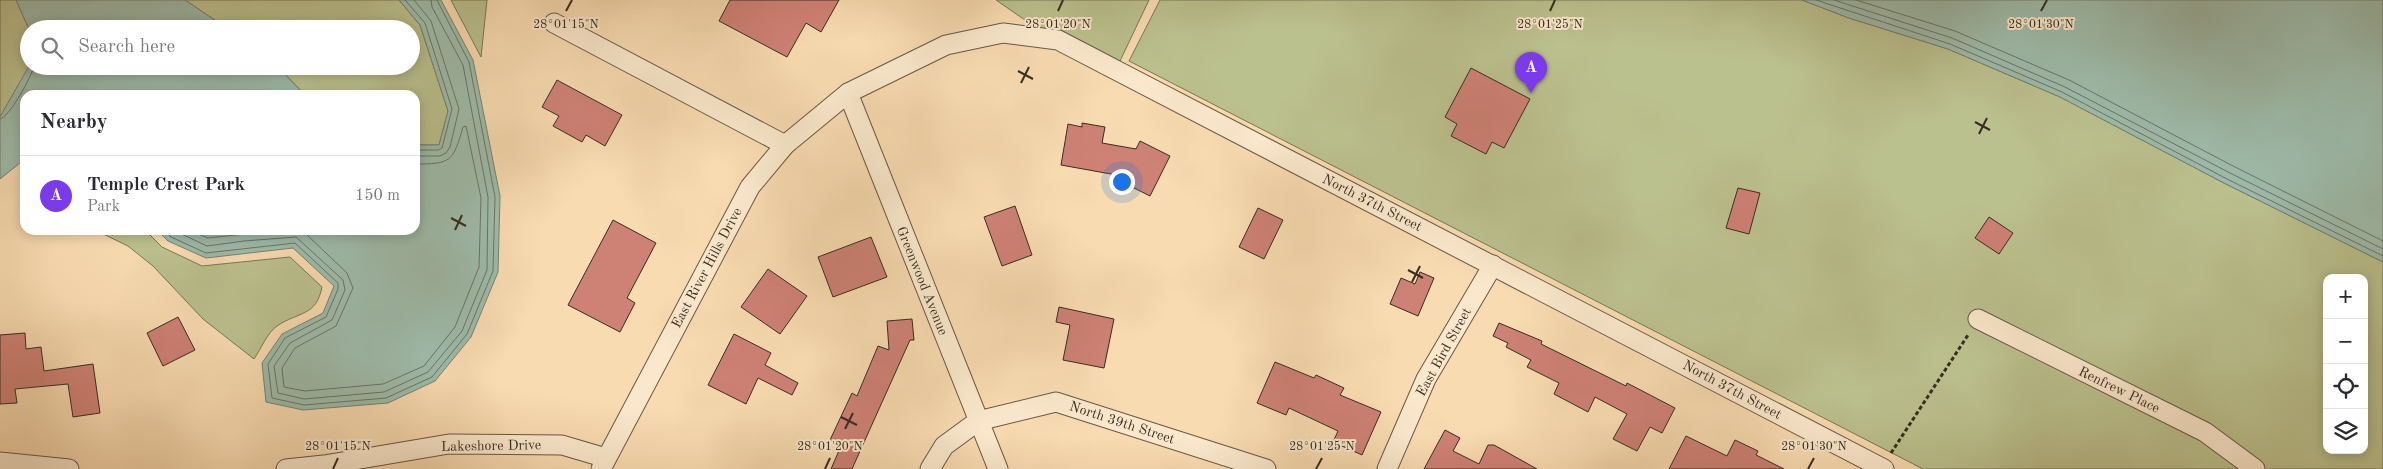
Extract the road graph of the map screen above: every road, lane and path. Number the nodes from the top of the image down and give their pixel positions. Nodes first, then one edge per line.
1 (554, 23) dead end
2 (848, 93) junction
3 (785, 144) junction
4 (1493, 265) junction
5 (1978, 319) joint
6 (978, 421) junction
7 (0, 462) edge
8 (603, 463) edge
9 (1882, 468) edge
10 (69, 469) edge
11 (286, 469) edge
12 (930, 469) edge
13 (998, 469) edge
14 (1266, 469) edge
15 (1387, 469) edge
16 (2255, 469) edge

1 - 3 street
2 - 3 street, East River Hills Drive
2 - 4 street, North 37th Street
2 - 6 street, Greenwood Avenue
3 - 8 street, East River Hills Drive
4 - 9 street, North 37th Street
4 - 15 street, East Bird Street
5 - 9 path
5 - 16 street, Renfrew Place
6 - 12 street
6 - 13 street, Greenwood Avenue
6 - 14 street, North 39th Street
7 - 10 street
8 - 11 street, Lakeshore Drive

